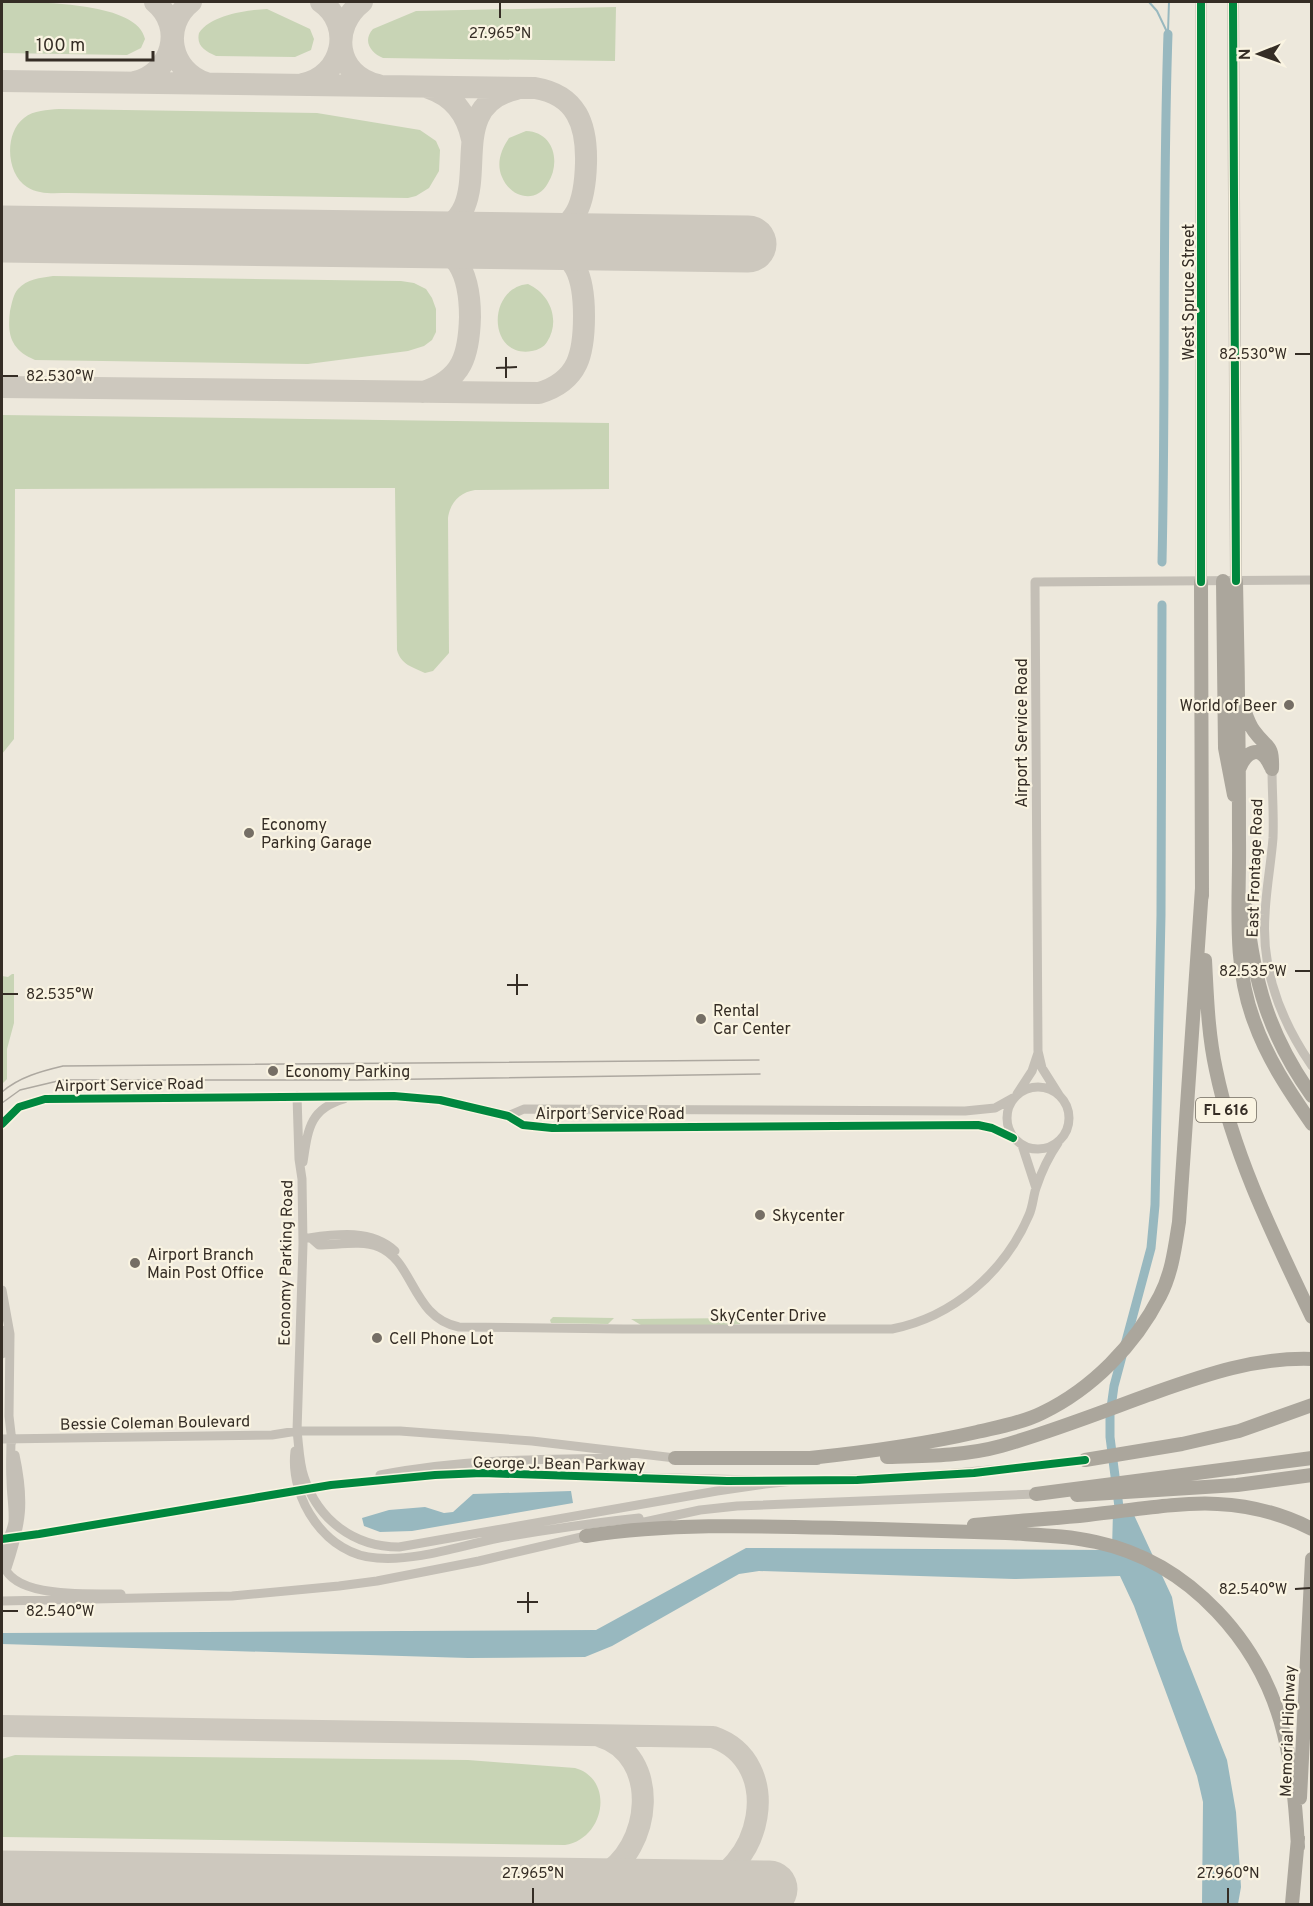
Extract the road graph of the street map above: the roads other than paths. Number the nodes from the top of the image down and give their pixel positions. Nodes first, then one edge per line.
1 (1201, 2) edge
2 (1233, 2) edge
3 (1311, 580) edge
4 (1230, 581) junction
5 (1201, 582) junction
6 (1238, 694) junction
7 (1239, 769) junction
8 (1272, 769) junction
9 (1239, 823) junction
10 (1239, 849) junction
11 (1202, 888) junction
12 (1038, 1051) junction
13 (1311, 1066) edge
14 (1059, 1095) junction
15 (297, 1096) junction
16 (353, 1096) junction
17 (1311, 1096) edge
18 (1014, 1097) junction
19 (508, 1116) junction
20 (2, 1124) edge
21 (1311, 1124) edge
22 (1013, 1138) junction
23 (1058, 1143) junction
24 (1022, 1145) junction
25 (302, 1179) junction
26 (1036, 1188) junction
27 (307, 1238) junction
28 (2, 1290) edge
29 (1311, 1317) edge
30 (7, 1319) junction
31 (2, 1354) edge
32 (1311, 1359) edge
33 (1311, 1405) edge
34 (297, 1431) junction
35 (7, 1439) edge
36 (675, 1458) junction
37 (810, 1458) junction
38 (1311, 1458) edge
39 (1085, 1460) joint
40 (1311, 1475) edge
41 (803, 1480) junction
42 (331, 1485) junction
43 (1091, 1490) junction
44 (1036, 1494) joint
45 (700, 1510) junction
46 (1311, 1529) edge
47 (909, 1530) junction
48 (586, 1536) junction
49 (2, 1539) edge
50 (1311, 1559) edge
51 (4, 1572) edge
52 (190, 1597) junction
53 (2, 1601) edge
54 (1298, 1847) junction
55 (1292, 1905) edge

1 - 5 main road, West Spruce Street / FL 616
2 - 4 main road
3 - 4 street
4 - 5 street
4 - 6 highway
4 - 9 highway
5 - 11 highway, FL 616
5 - 12 street, Airport Service Road
6 - 7 highway
6 - 8 highway
7 - 8 highway
7 - 9 highway
8 - 13 street, East Frontage Road
9 - 10 highway
10 - 17 highway
10 - 21 highway
11 - 29 highway, FL 616
11 - 37 highway
12 - 14 street, Airport Service Road
12 - 18 street, Airport Service Road
14 - 18 street
14 - 23 street
15 - 16 street, Airport Service Road
15 - 20 street, Airport Service Road
15 - 25 street, Economy Parking Road
16 - 19 street, Airport Service Road
16 - 25 street
18 - 19 street, Airport Service Road
18 - 22 street
19 - 22 street, Airport Service Road
22 - 24 street
23 - 24 street
23 - 26 street, SkyCenter Drive
24 - 26 street
25 - 27 street, Economy Parking Road
26 - 27 street, SkyCenter Drive
27 - 34 street, Economy Parking Road
28 - 30 street
30 - 31 street
30 - 35 street
32 - 37 highway
33 - 39 highway
34 - 35 street, Bessie Coleman Boulevard
34 - 36 street, Bessie Coleman Boulevard
34 - 41 street
34 - 45 street
35 - 51 street
36 - 37 highway
36 - 42 street
38 - 43 highway
39 - 41 street, George J. Bean Parkway
40 - 43 highway
41 - 42 street, George J. Bean Parkway
42 - 49 street, George J. Bean Parkway, bridge
43 - 44 highway
44 - 45 street
45 - 48 street
46 - 47 highway
47 - 48 highway
47 - 54 highway
48 - 52 street
50 - 54 highway, Memorial Highway
51 - 52 street
52 - 53 street
54 - 55 highway, Memorial Highway

